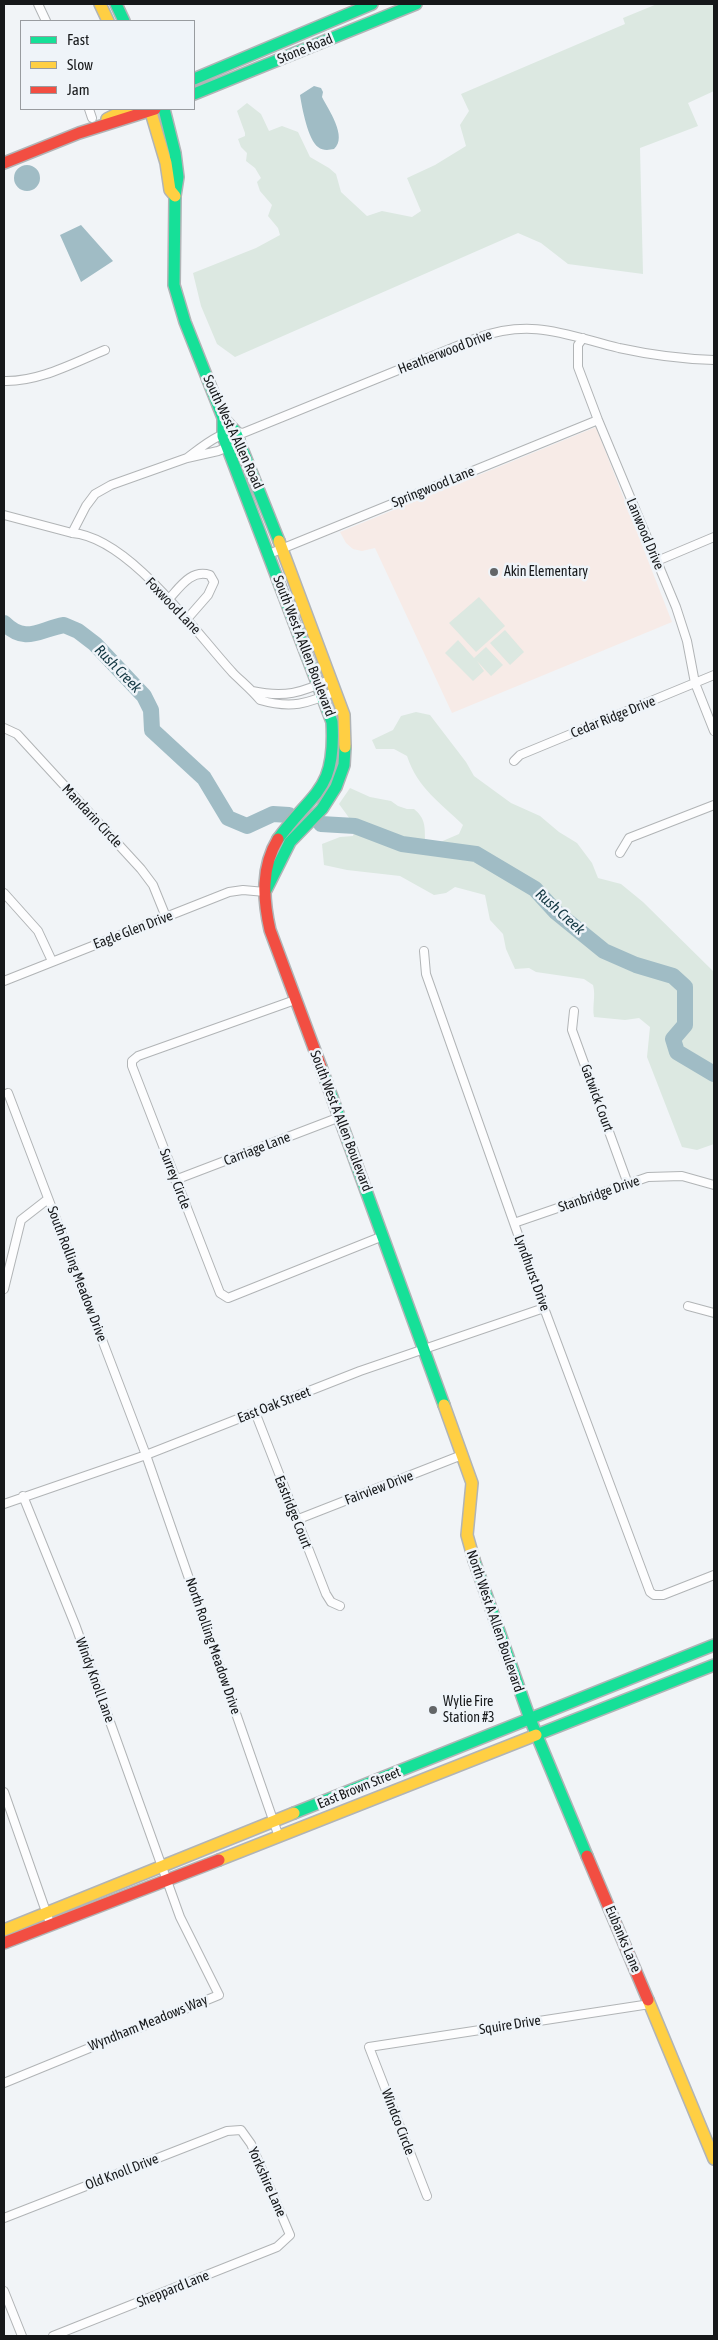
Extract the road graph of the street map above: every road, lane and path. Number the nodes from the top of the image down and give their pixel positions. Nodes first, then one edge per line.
1 (38, 4) edge
2 (100, 4) edge
3 (116, 4) edge
4 (372, 4) edge
5 (416, 4) edge
6 (46, 20) edge
7 (108, 20) edge
8 (124, 20) edge
9 (273, 46) junction
10 (279, 60) junction
11 (195, 79) edge
12 (195, 94) edge
13 (89, 110) edge
14 (125, 110) edge
15 (149, 110) edge
16 (152, 110) edge
17 (164, 110) edge
18 (92, 118) dead end
19 (79, 133) junction
20 (4, 163) edge
21 (175, 196) junction
22 (583, 338) junction
23 (105, 350) dead end
24 (714, 360) edge
25 (4, 381) edge
26 (223, 418) junction
27 (598, 420) junction
28 (223, 436) junction
29 (240, 436) junction
30 (228, 447) junction
31 (187, 458) junction
32 (4, 515) edge
33 (72, 533) junction
34 (714, 537) edge
35 (282, 548) junction
36 (269, 554) junction
37 (657, 561) junction
38 (168, 600) junction
39 (187, 618) junction
40 (714, 675) edge
41 (332, 680) junction
42 (695, 683) junction
43 (319, 685) junction
44 (252, 691) junction
45 (336, 691) junction
46 (324, 697) junction
47 (4, 728) edge
48 (714, 731) edge
49 (514, 761) dead end
50 (714, 805) edge
51 (620, 853) dead end
52 (265, 892) junction
53 (4, 893) edge
54 (166, 917) junction
55 (424, 951) dead end
56 (52, 962) junction
57 (4, 981) edge
58 (295, 1000) junction
59 (574, 1011) dead end
60 (8, 1094) dead end
61 (340, 1117) junction
62 (175, 1180) junction
63 (628, 1184) junction
64 (714, 1185) edge
65 (48, 1199) junction
66 (514, 1223) junction
67 (383, 1236) junction
68 (4, 1289) edge
69 (688, 1306) dead end
70 (544, 1308) junction
71 (714, 1313) edge
72 (424, 1349) junction
73 (254, 1412) junction
74 (146, 1455) junction
75 (462, 1455) junction
76 (23, 1496) junction
77 (4, 1504) edge
78 (296, 1520) junction
79 (714, 1575) edge
80 (340, 1606) dead end
81 (714, 1645) edge
82 (714, 1665) edge
83 (530, 1719) junction
84 (537, 1737) junction
85 (4, 1792) edge
86 (274, 1822) junction
87 (279, 1837) junction
88 (163, 1866) junction
89 (168, 1880) junction
90 (46, 1913) junction
91 (50, 1926) junction
92 (4, 1930) edge
93 (4, 1943) edge
94 (650, 2004) junction
95 (369, 2047) joint
96 (4, 2083) edge
97 (241, 2130) joint
98 (714, 2159) edge
99 (427, 2196) dead end
100 (4, 2218) edge
101 (290, 2235) joint
102 (4, 2291) edge
103 (22, 2336) edge
104 (53, 2336) edge

1 - 6 street
2 - 7 street
3 - 8 street
4 - 9 street, Stone Road
5 - 10 street, Stone Road
9 - 10 street
9 - 11 street, Stone Road
10 - 12 street, Stone Road
13 - 18 street
14 - 19 street
15 - 19 street
16 - 21 street
17 - 21 street
19 - 20 street
21 - 26 street, South West A Allen Road
22 - 24 street, Heatherwood Drive
22 - 27 street, Lanwood Drive
22 - 29 street, Heatherwood Drive
23 - 25 street
26 - 28 street, South West A Allen Boulevard
26 - 29 street, South West A Allen Road
27 - 35 street, Springwood Lane
27 - 37 street, Lanwood Drive
28 - 29 street, Heatherwood Drive
28 - 30 street, South West A Allen Boulevard
28 - 31 street, Heatherwood Drive
29 - 30 street, Heatherwood Drive
29 - 35 street, South West A Allen Road
30 - 31 street, Heatherwood Drive
30 - 36 street, South West A Allen Boulevard
31 - 33 street, Heatherwood Drive
32 - 33 street, Foxwood Lane
33 - 38 street, Foxwood Lane
34 - 37 street
35 - 36 street, Springwood Lane
35 - 41 street, South West A Allen Road
36 - 43 street, South West A Allen Boulevard
37 - 42 street, Lanwood Drive
38 - 39 street, Foxwood Lane
38 - 39 street
39 - 44 street, Foxwood Lane
40 - 42 street, Cedar Ridge Drive
41 - 43 street
41 - 45 street, South West A Allen Road
42 - 48 street, Lanwood Drive
42 - 49 street, Cedar Ridge Drive
43 - 44 street
43 - 46 street, South West A Allen Boulevard
44 - 46 street, Foxwood Lane
45 - 46 street, Foxwood Lane
45 - 52 street, South West A Allen Boulevard
46 - 52 street, South West A Allen Boulevard
47 - 54 street, Mandarin Circle
50 - 51 street
52 - 54 street, Eagle Glen Drive
52 - 58 street, South West A Allen Boulevard
53 - 56 street
54 - 56 street, Eagle Glen Drive
55 - 66 street, Lyndhurst Drive
56 - 57 street, Eagle Glen Drive
58 - 61 street, South West A Allen Boulevard
58 - 62 street, Surrey Circle
59 - 63 street, Gatwick Court
60 - 65 street, South Rolling Meadow Drive
61 - 62 street, Carriage Lane
61 - 67 street, South West A Allen Boulevard
62 - 67 street, Surrey Circle
63 - 64 street, Stanbridge Drive
63 - 66 street, Stanbridge Drive
65 - 68 street
65 - 74 street, South Rolling Meadow Drive
66 - 70 street, Lyndhurst Drive
67 - 72 street, South West A Allen Boulevard
69 - 71 street
70 - 72 street, East Oak Street
70 - 79 street, Lyndhurst Drive
72 - 73 street, East Oak Street
72 - 75 street, North West A Allen Boulevard
73 - 74 street, East Oak Street
73 - 78 street, Eastridge Court
74 - 76 street, East Oak Street
74 - 86 street, North Rolling Meadow Drive
75 - 78 street, Fairview Drive
75 - 83 street, North West A Allen Boulevard
76 - 77 street, East Oak Street
76 - 88 street, Windy Knoll Lane
78 - 80 street, Eastridge Court
81 - 83 street, East Brown Street
82 - 84 street, East Brown Street
83 - 84 street, Eubanks Lane
83 - 86 street, East Brown Street
84 - 87 street, East Brown Street
84 - 94 street, Eubanks Lane
85 - 90 street
86 - 87 street, North Rolling Meadow Drive
86 - 88 street, East Brown Street
87 - 89 street, East Brown Street
88 - 89 street, Wyndham Meadows Way
88 - 90 street, East Brown Street
89 - 91 street, East Brown Street
89 - 96 street, Wyndham Meadows Way
90 - 91 street
90 - 92 street, East Brown Street
91 - 93 street, East Brown Street
94 - 95 street, Squire Drive
94 - 98 street, Eubanks Lane
95 - 99 street, Windco Circle
97 - 100 street, Old Knoll Drive
97 - 101 street, Yorkshire Lane
101 - 104 street, Sheppard Lane
102 - 103 street

